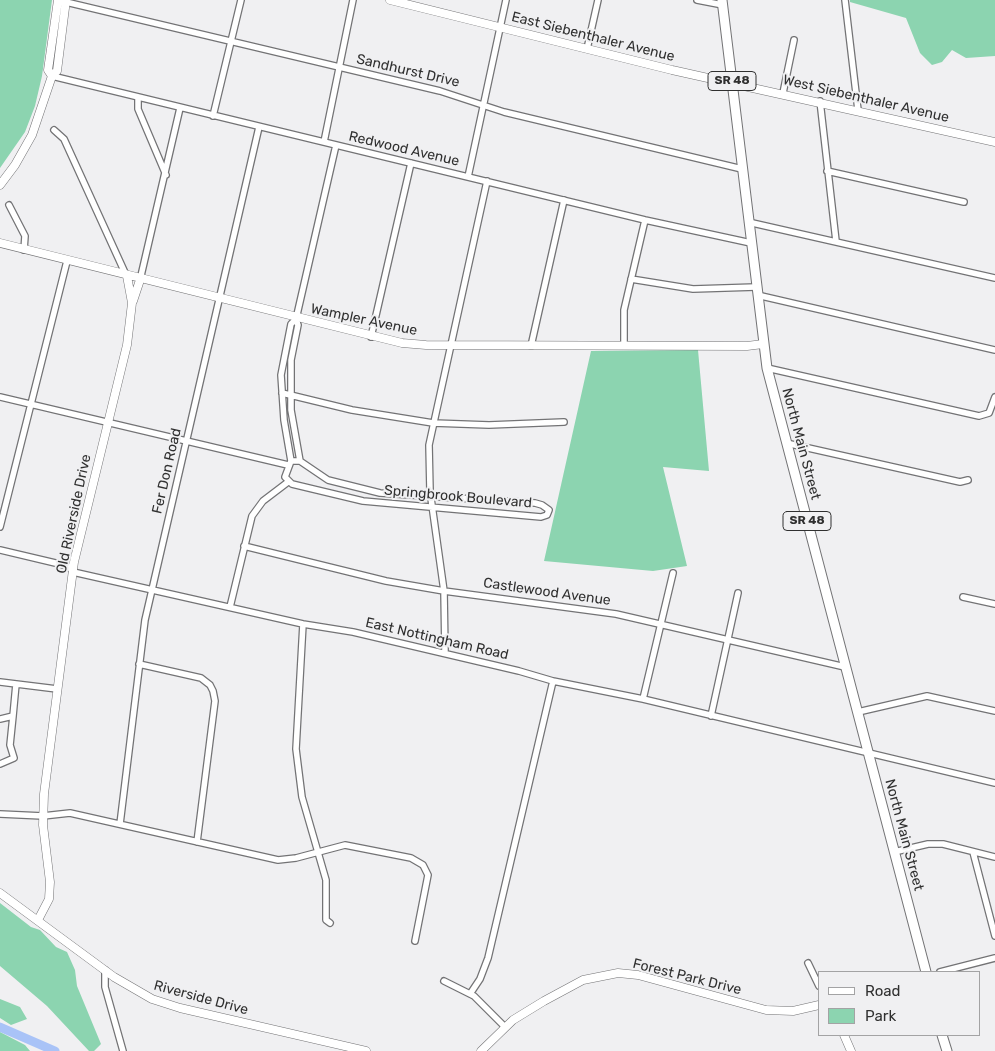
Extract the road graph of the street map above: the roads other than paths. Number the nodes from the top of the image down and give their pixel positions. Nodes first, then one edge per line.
1 (241, 0) edge
2 (353, 0) edge
3 (390, 0) edge
4 (506, 0) edge
5 (598, 0) edge
6 (697, 0) edge
7 (845, 0) edge
8 (64, 1) edge
9 (722, 3) edge
10 (500, 26) junction
11 (794, 40) dead end
12 (231, 42) junction
13 (587, 49) junction
14 (339, 68) junction
15 (52, 76) junction
16 (732, 82) junction
17 (782, 93) junction
18 (138, 98) junction
19 (820, 101) junction
20 (483, 106) junction
21 (180, 108) junction
22 (858, 110) junction
23 (214, 116) junction
24 (259, 127) junction
25 (54, 130) dead end
26 (324, 142) junction
27 (995, 142) edge
28 (336, 145) junction
29 (412, 163) junction
30 (742, 169) junction
31 (827, 171) junction
32 (166, 175) junction
33 (468, 177) junction
34 (487, 182) junction
35 (0, 185) edge
36 (564, 200) junction
37 (964, 202) dead end
38 (10, 205) dead end
39 (645, 220) junction
40 (748, 222) junction
41 (836, 241) junction
42 (0, 243) edge
43 (751, 243) junction
44 (24, 250) junction
45 (67, 261) junction
46 (127, 276) junction
47 (995, 278) edge
48 (631, 279) junction
49 (140, 280) junction
50 (756, 291) junction
51 (219, 299) junction
52 (132, 303) junction
53 (296, 319) junction
54 (371, 337) junction
55 (763, 344) junction
56 (450, 345) junction
57 (624, 345) junction
58 (531, 346) junction
59 (995, 350) edge
60 (767, 368) junction
61 (282, 393) junction
62 (290, 394) junction
63 (0, 397) edge
64 (995, 397) edge
65 (31, 404) junction
66 (564, 422) dead end
67 (108, 423) junction
68 (433, 423) junction
69 (186, 441) junction
70 (786, 443) junction
71 (300, 461) junction
72 (289, 463) junction
73 (968, 480) dead end
74 (288, 482) junction
75 (431, 497) junction
76 (433, 508) junction
77 (0, 527) edge
78 (244, 546) junction
79 (0, 550) edge
80 (73, 572) junction
81 (673, 573) dead end
82 (152, 590) junction
83 (444, 591) junction
84 (738, 593) dead end
85 (963, 597) dead end
86 (995, 604) edge
87 (230, 607) junction
88 (303, 624) junction
89 (661, 624) junction
90 (728, 642) junction
91 (445, 653) junction
92 (139, 664) junction
93 (845, 667) junction
94 (553, 681) junction
95 (0, 682) edge
96 (16, 684) junction
97 (57, 689) junction
98 (643, 699) junction
99 (995, 711) edge
100 (858, 712) junction
101 (13, 716) junction
102 (711, 716) junction
103 (0, 719) edge
104 (868, 753) junction
105 (0, 764) edge
106 (995, 783) edge
107 (0, 814) edge
108 (43, 816) junction
109 (120, 824) junction
110 (197, 842) junction
111 (317, 852) junction
112 (894, 852) junction
113 (973, 852) junction
114 (995, 857) edge
115 (0, 893) edge
116 (38, 920) junction
117 (330, 923) dead end
118 (995, 936) edge
119 (415, 941) dead end
120 (995, 958) edge
121 (808, 963) dead end
122 (105, 970) junction
123 (926, 971) edge
124 (944, 971) edge
125 (444, 981) dead end
126 (818, 984) edge
127 (470, 994) junction
128 (818, 1005) edge
129 (505, 1027) junction
130 (844, 1036) edge
131 (942, 1036) edge
132 (123, 1051) edge
133 (366, 1051) edge
134 (481, 1051) edge
135 (851, 1051) edge
136 (947, 1051) edge

1 - 12 street
2 - 14 street
3 - 10 street, East Siebenthaler Avenue
4 - 10 street
5 - 13 street
6 - 9 street
7 - 22 street
8 - 12 street, Sandhurst Drive
8 - 15 street
9 - 16 main road, North Main Street / SR 48
10 - 13 street, East Siebenthaler Avenue
10 - 20 street
11 - 17 street
12 - 14 street, Sandhurst Drive
12 - 23 street
13 - 16 street, East Siebenthaler Avenue
14 - 20 street, Sandhurst Drive
14 - 26 street
15 - 18 street, Redwood Avenue
15 - 35 street
16 - 17 street, West Siebenthaler Avenue
16 - 30 main road, North Main Street / SR 48
17 - 19 street, West Siebenthaler Avenue
18 - 21 street, Redwood Avenue
18 - 32 street
19 - 22 street, West Siebenthaler Avenue
19 - 31 street
20 - 30 street, Sandhurst Drive
20 - 33 street
21 - 23 street, Redwood Avenue
21 - 32 street
22 - 27 street, West Siebenthaler Avenue
23 - 24 street, Redwood Avenue
24 - 26 street, Redwood Avenue
24 - 51 street, Fer Don Road
25 - 46 street, Old Riverside Drive
26 - 28 street, Redwood Avenue
28 - 29 street, Redwood Avenue
28 - 53 street
29 - 33 street, Redwood Avenue
29 - 54 street
30 - 40 main road, North Main Street / SR 48
31 - 37 street
31 - 41 street
32 - 49 street
33 - 34 street, Redwood Avenue
34 - 36 street, Redwood Avenue
34 - 56 street
36 - 39 street, Redwood Avenue
36 - 58 street
38 - 44 street
39 - 43 street, Redwood Avenue
39 - 48 street
40 - 41 street
40 - 43 main road, North Main Street / SR 48
41 - 47 street
42 - 44 street, Wampler Avenue
43 - 50 main road, North Main Street / SR 48
44 - 45 street, Wampler Avenue
45 - 46 street, Wampler Avenue
45 - 65 street
46 - 49 street, Wampler Avenue
46 - 52 street, Old Riverside Drive
48 - 50 street
48 - 57 street
49 - 51 street, Wampler Avenue
49 - 52 street
50 - 55 main road, North Main Street / SR 48
50 - 59 street
51 - 53 street, Wampler Avenue
51 - 69 street, Fer Don Road
52 - 67 street, Old Riverside Drive
53 - 54 street, Wampler Avenue
53 - 61 street
53 - 62 street
54 - 56 street, Wampler Avenue
55 - 57 street, Wampler Avenue
55 - 60 main road, North Main Street / SR 48
56 - 58 street, Wampler Avenue
56 - 68 street
57 - 58 street, Wampler Avenue
60 - 64 street
60 - 70 main road, North Main Street / SR 48
61 - 62 street
61 - 72 street
62 - 68 street
62 - 71 street
63 - 65 street
65 - 67 street
65 - 77 street
66 - 68 street
67 - 69 street
67 - 80 street, Old Riverside Drive
68 - 75 street
69 - 72 street
69 - 82 street, Fer Don Road
70 - 73 street
70 - 93 main road, North Main Street / SR 48
71 - 72 street
71 - 75 street, Springbrook Boulevard
72 - 74 street
74 - 76 street, Springbrook Boulevard
74 - 78 street
75 - 76 street
75 - 76 street, Springbrook Boulevard
76 - 83 street
78 - 83 street, Castlewood Avenue
78 - 87 street
79 - 80 street, East Nottingham Road
80 - 82 street, East Nottingham Road
80 - 97 street, Old Riverside Drive
81 - 89 street
82 - 87 street, East Nottingham Road
82 - 92 street, Fer Don Road
83 - 89 street, Castlewood Avenue
83 - 91 street
84 - 90 street
85 - 86 street
87 - 88 street, East Nottingham Road
88 - 91 street, East Nottingham Road
88 - 111 street
89 - 90 street, Castlewood Avenue
89 - 98 street
90 - 93 street, Castlewood Avenue
90 - 102 street
91 - 94 street, East Nottingham Road
92 - 109 street, Fer Don Road
92 - 110 street
93 - 100 main road, North Main Street / SR 48
94 - 98 street, East Nottingham Road
94 - 127 street
95 - 96 street
96 - 97 street
96 - 101 street
97 - 108 street, Old Riverside Drive
98 - 102 street, East Nottingham Road
99 - 100 street
100 - 104 main road, North Main Street / SR 48
101 - 103 street
101 - 105 street
102 - 104 street, East Nottingham Road
104 - 106 street, East Nottingham Road
104 - 112 main road, North Main Street / SR 48
107 - 108 street
108 - 109 street
108 - 116 street, Old Riverside Drive
109 - 110 street
110 - 111 street
111 - 117 street
111 - 119 street
112 - 113 street
112 - 123 main road, North Main Street / SR 48
113 - 114 street
113 - 118 street
115 - 116 street, Riverside Drive
116 - 122 street, Riverside Drive
120 - 124 street
121 - 126 street
122 - 132 street
122 - 133 street, Riverside Drive
125 - 127 street
127 - 129 street
128 - 129 street, Forest Park Drive
129 - 134 street, Forest Park Drive
130 - 135 street
131 - 136 main road

